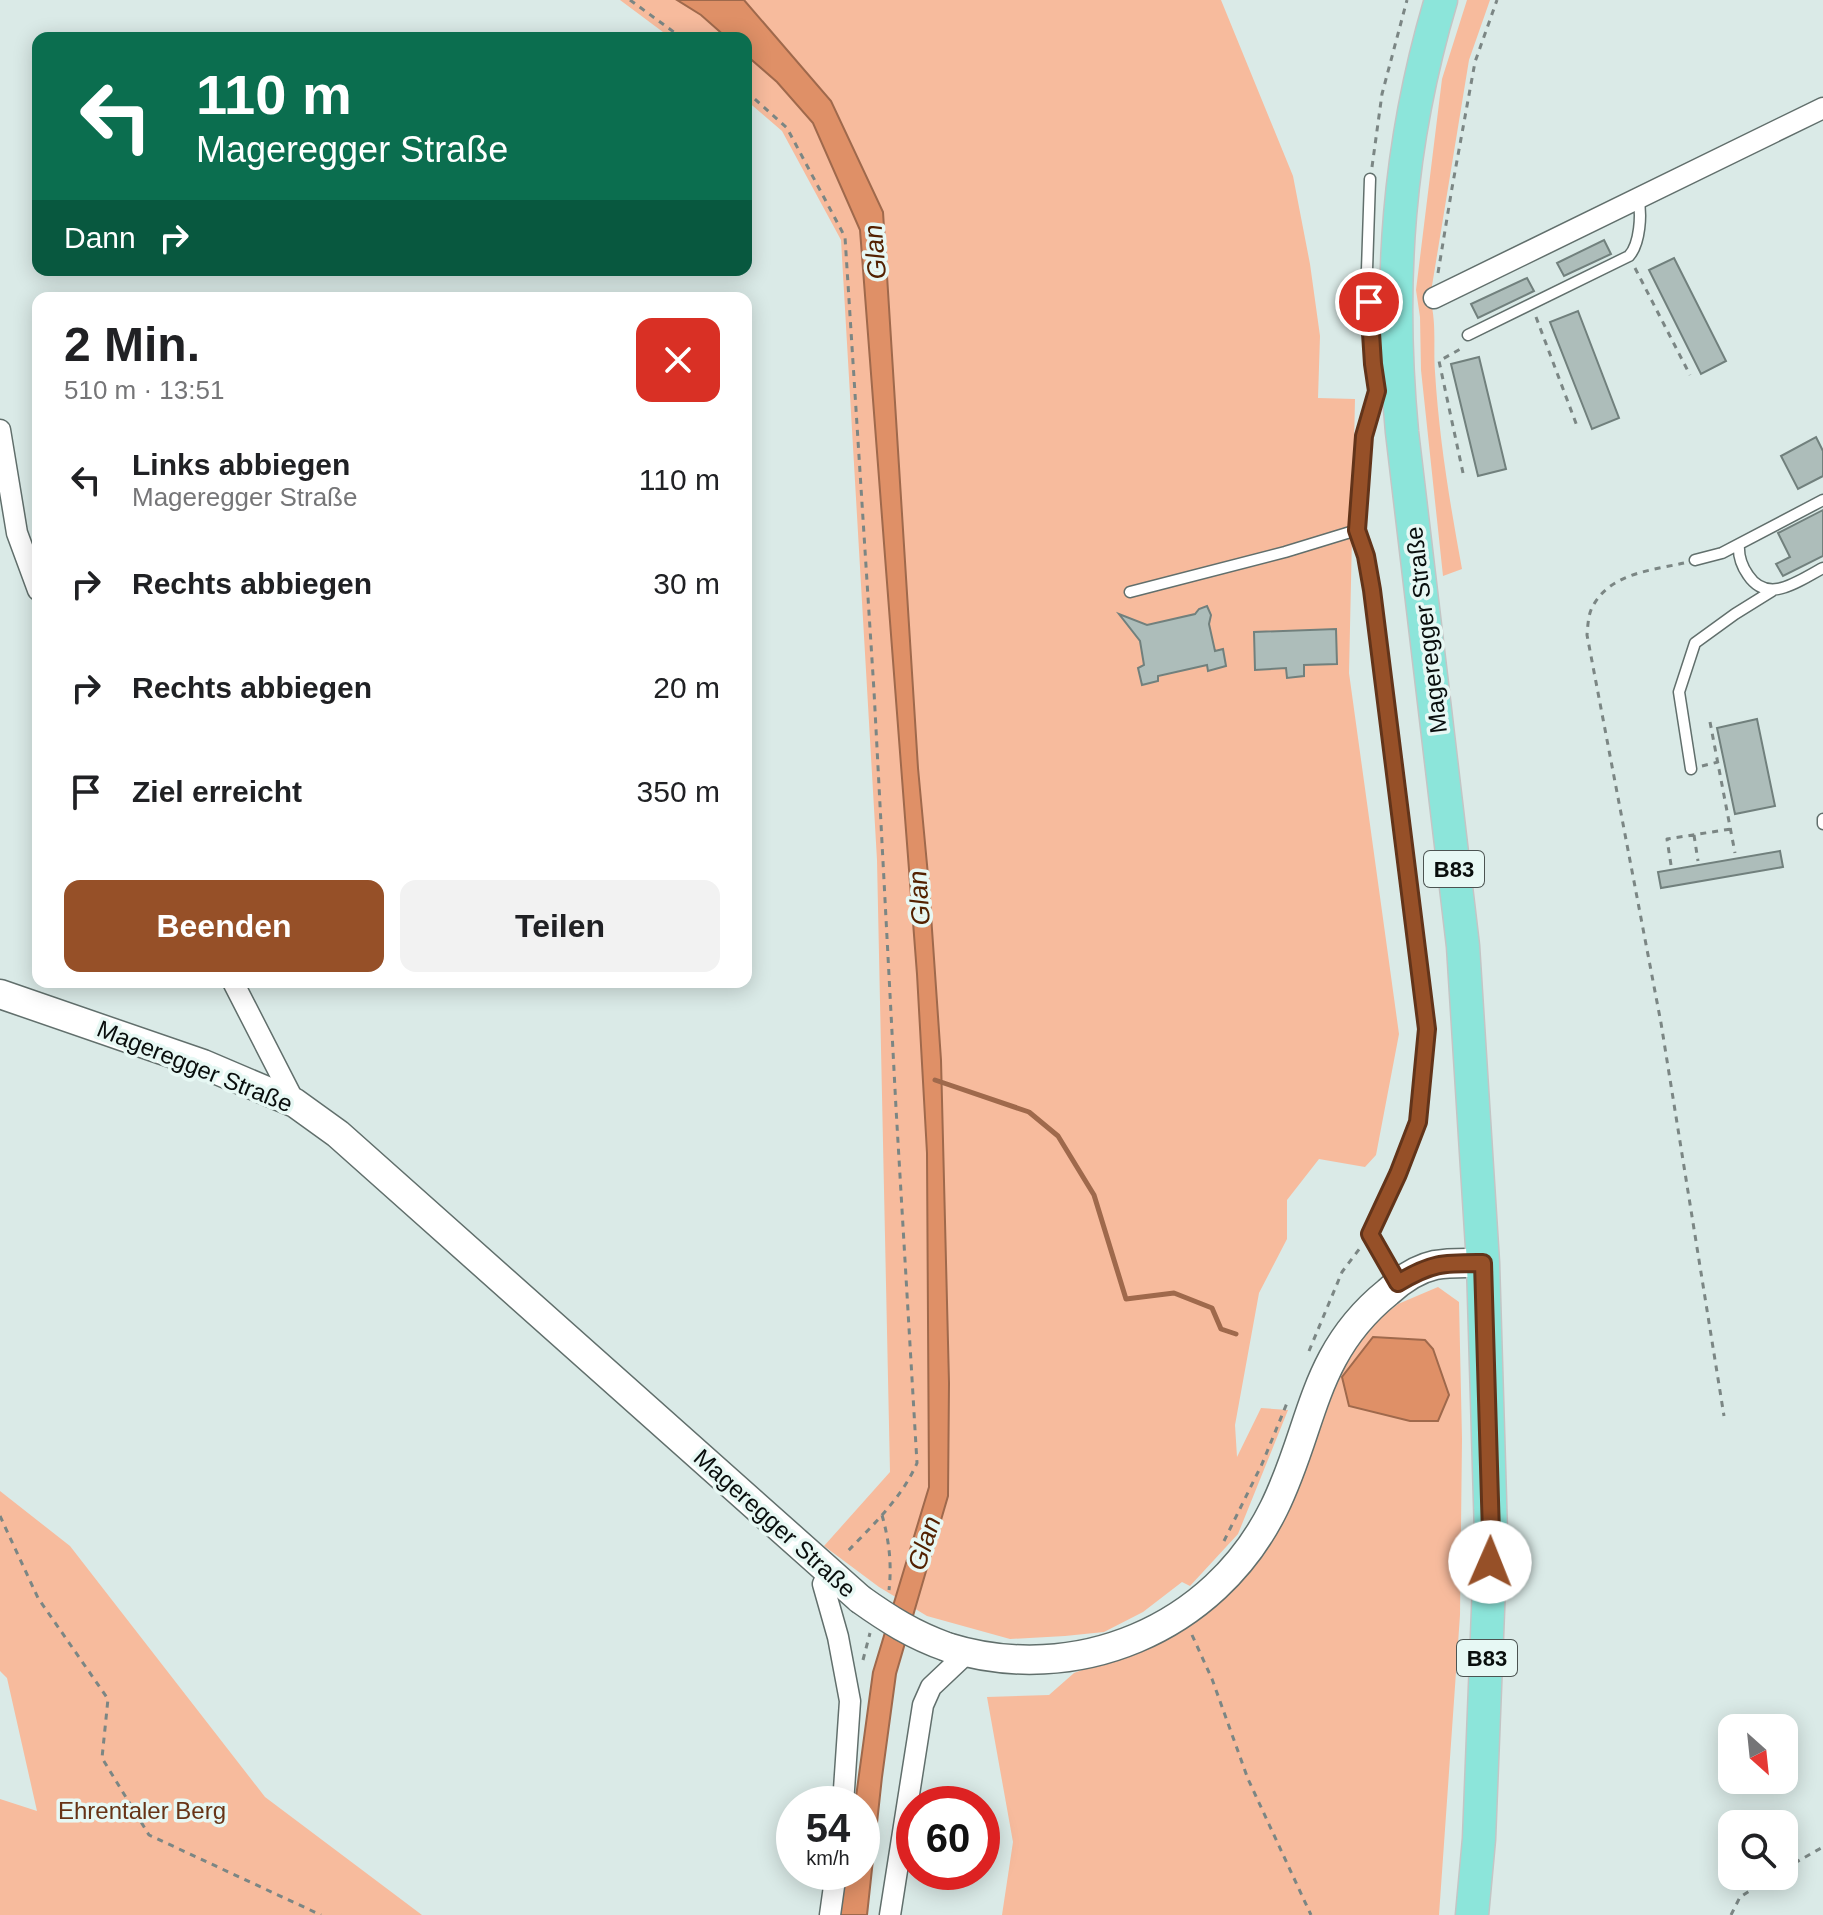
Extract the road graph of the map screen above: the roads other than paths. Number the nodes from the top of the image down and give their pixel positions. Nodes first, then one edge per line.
1 (1441, 0) edge
2 (1823, 108) edge
3 (1370, 179) road end
4 (1638, 198) junction
5 (1434, 298) road end
6 (1468, 335) road end
7 (0, 430) edge
8 (1823, 500) edge
9 (1357, 530) junction
10 (1739, 544) junction
11 (1695, 560) road end
12 (1823, 568) edge
13 (32, 574) edge
14 (1772, 591) junction
15 (1130, 592) dead end
16 (1691, 769) dead end
17 (236, 988) edge
18 (0, 994) edge
19 (295, 1103) junction
20 (1483, 1263) junction
21 (1398, 1283) junction
22 (836, 1564) junction
23 (957, 1650) junction
24 (844, 1786) edge
25 (833, 1890) edge
26 (830, 1915) edge
27 (890, 1915) edge
28 (1472, 1915) edge

1 - 20 main road, Mageregger Straße / B83
2 - 4 street
3 - 9 lane
4 - 5 street
4 - 6 lane
7 - 13 street
8 - 10 lane
9 - 15 lane
9 - 21 lane
10 - 11 lane
10 - 14 lane
12 - 14 lane
14 - 16 lane
17 - 19 street
18 - 19 street, Mageregger Straße
19 - 22 street, Mageregger Straße
20 - 21 street, Mageregger Straße
20 - 28 main road, Mageregger Straße / B83
21 - 23 street, Mageregger Straße
22 - 23 street, Mageregger Straße, bridge
22 - 24 street
23 - 27 street
25 - 26 street

